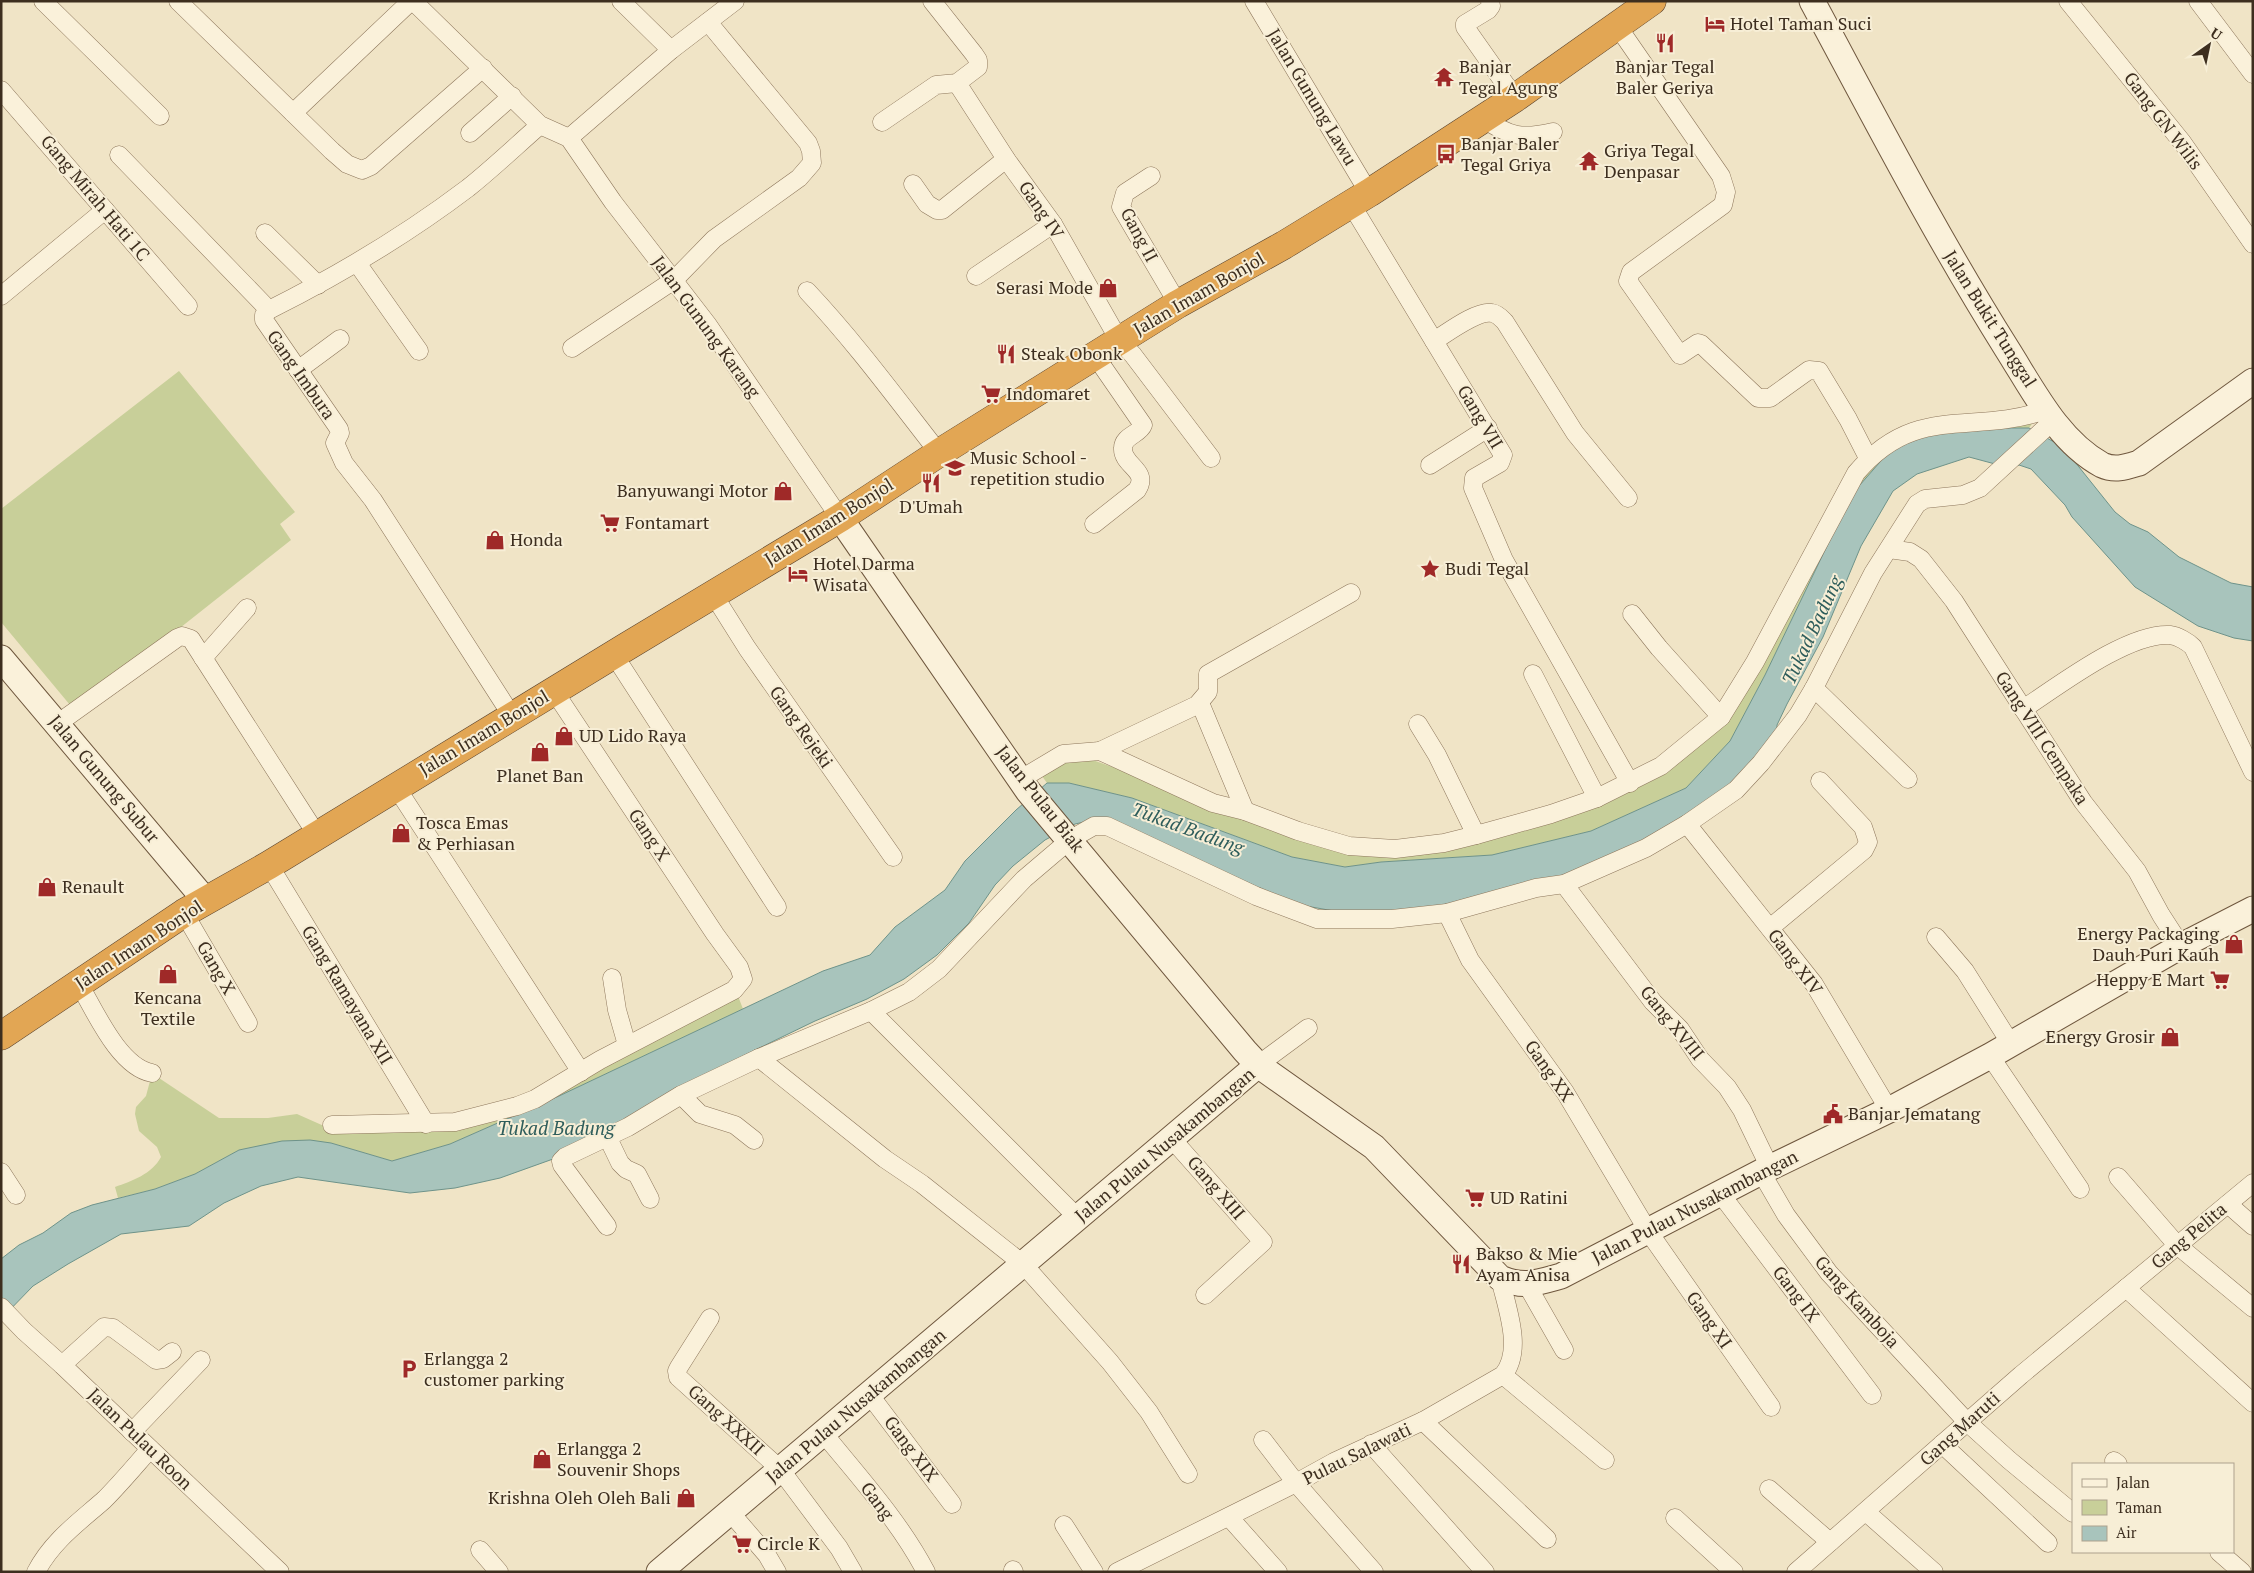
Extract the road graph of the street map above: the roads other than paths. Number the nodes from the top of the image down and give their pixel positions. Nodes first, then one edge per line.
1 (43, 1) edge
2 (178, 1) edge
3 (412, 1) edge
4 (622, 1) edge
5 (735, 1) edge
6 (932, 1) edge
7 (1254, 1) edge
8 (1490, 1) edge
9 (1652, 1) edge
10 (1812, 1) edge
11 (2068, 1) edge
12 (2198, 1) edge
13 (708, 22) junction
14 (1618, 27) junction
15 (671, 50) junction
16 (483, 68) junction
17 (2253, 74) edge
18 (957, 83) junction
19 (1, 90) edge
20 (512, 96) junction
21 (1515, 98) junction
22 (293, 113) junction
23 (160, 116) dead end
24 (1484, 118) junction
25 (882, 122) dead end
26 (540, 125) junction
27 (1554, 132) dead end
28 (470, 133) dead end
29 (569, 138) junction
30 (119, 155) dead end
31 (1006, 159) junction
32 (1151, 176) dead end
33 (913, 184) dead end
34 (1360, 199) junction
35 (105, 210) junction
36 (1053, 224) junction
37 (265, 233) dead end
38 (2253, 244) edge
39 (357, 263) junction
40 (976, 276) dead end
41 (674, 280) junction
42 (318, 285) junction
43 (808, 291) dead end
44 (1, 296) edge
45 (1178, 304) junction
46 (188, 306) dead end
47 (269, 310) junction
48 (340, 338) dead end
49 (1118, 340) junction
50 (1434, 341) junction
51 (572, 348) dead end
52 (419, 351) dead end
53 (1096, 356) junction
54 (298, 370) junction
55 (2253, 381) edge
56 (2048, 420) junction
57 (1488, 428) junction
58 (939, 453) junction
59 (1211, 458) dead end
60 (1868, 458) junction
61 (1430, 466) dead end
62 (1628, 498) dead end
63 (840, 518) junction
64 (1094, 524) dead end
65 (1889, 549) junction
66 (1351, 593) dead end
67 (713, 594) junction
68 (247, 608) dead end
69 (1632, 614) dead end
70 (614, 654) junction
71 (1, 658) edge
72 (203, 658) junction
73 (1533, 674) dead end
74 (1814, 688) junction
75 (554, 691) junction
76 (1200, 703) junction
77 (2023, 710) junction
78 (512, 716) junction
79 (1721, 717) junction
80 (57, 724) junction
81 (1418, 724) dead end
82 (1100, 751) junction
83 (2253, 772) edge
84 (1908, 779) dead end
85 (1820, 781) dead end
86 (1630, 783) junction
87 (1024, 785) junction
88 (396, 787) junction
89 (1597, 798) junction
90 (1245, 811) junction
91 (1687, 824) junction
92 (317, 835) junction
93 (1476, 835) junction
94 (1068, 837) junction
95 (893, 857) dead end
96 (269, 865) junction
97 (1564, 884) junction
98 (195, 907) junction
99 (777, 907) dead end
100 (2253, 909) edge
101 (1447, 913) junction
102 (1770, 928) junction
103 (1936, 937) dead end
104 (2181, 946) junction
105 (612, 978) dead end
106 (79, 984) junction
107 (871, 1011) junction
108 (248, 1023) dead end
109 (1308, 1028) dead end
110 (2, 1035) edge
111 (2011, 1044) junction
112 (627, 1046) junction
113 (1990, 1056) junction
114 (759, 1058) junction
115 (1258, 1065) junction
116 (581, 1072) junction
117 (152, 1073) dead end
118 (681, 1095) junction
119 (1889, 1110) junction
120 (426, 1124) junction
121 (332, 1125) dead end
122 (607, 1136) junction
123 (1172, 1139) junction
124 (754, 1140) dead end
125 (1765, 1170) junction
126 (1, 1172) edge
127 (2118, 1177) dead end
128 (2253, 1184) edge
129 (2080, 1189) dead end
130 (1720, 1194) junction
131 (16, 1195) dead end
132 (650, 1199) dead end
133 (2228, 1204) junction
134 (1078, 1218) junction
135 (607, 1226) dead end
136 (2253, 1226) edge
137 (1648, 1231) junction
138 (2177, 1245) junction
139 (1023, 1264) junction
140 (1500, 1278) junction
141 (1527, 1285) junction
142 (2126, 1288) junction
143 (1205, 1295) dead end
144 (1, 1307) edge
145 (2253, 1308) edge
146 (710, 1318) dead end
147 (1564, 1350) dead end
148 (172, 1352) dead end
149 (202, 1360) dead end
150 (62, 1365) junction
151 (1503, 1375) junction
152 (869, 1394) junction
153 (1872, 1395) dead end
154 (2253, 1403) edge
155 (1771, 1408) dead end
156 (1423, 1421) junction
157 (1967, 1422) junction
158 (132, 1432) junction
159 (824, 1434) junction
160 (1264, 1440) dead end
161 (1371, 1444) junction
162 (1942, 1444) junction
163 (150, 1449) junction
164 (1605, 1460) dead end
165 (780, 1469) junction
166 (1188, 1474) dead end
167 (1296, 1483) junction
168 (1769, 1489) dead end
169 (952, 1504) dead end
170 (730, 1512) junction
171 (1866, 1512) junction
172 (2072, 1512) edge
173 (1229, 1517) junction
174 (1675, 1518) dead end
175 (1064, 1525) dead end
176 (1547, 1540) dead end
177 (1830, 1542) junction
178 (2048, 1544) dead end
179 (480, 1550) dead end
180 (2220, 1553) edge
181 (1143, 1566) edge
182 (36, 1572) edge
183 (280, 1572) edge
184 (499, 1572) edge
185 (659, 1572) edge
186 (777, 1572) edge
187 (853, 1572) edge
188 (926, 1572) edge
189 (1094, 1572) edge
190 (1116, 1572) edge
191 (1278, 1572) edge
192 (1374, 1572) edge
193 (1485, 1572) edge
194 (1734, 1572) edge
195 (1796, 1572) edge
196 (1934, 1572) edge
197 (2242, 1572) edge

1 - 23 street
2 - 22 street
3 - 16 street
3 - 22 street
4 - 15 street
5 - 13 street
6 - 18 street
7 - 34 street, Jalan Gunung Lawu
8 - 21 street
9 - 14 highway, Jalan Imam Bonjol
10 - 56 street, Jalan Bukit Tunggal
11 - 38 street, Gang GN Wilis
12 - 17 street
13 - 15 street
13 - 41 street
14 - 21 highway, Jalan Imam Bonjol
14 - 60 street
15 - 29 street
16 - 20 street
16 - 22 street
18 - 25 street
18 - 31 street, Gang IV
19 - 35 street, Gang Mirah Hati 1C
20 - 26 street
20 - 28 street
21 - 24 highway, Jalan Imam Bonjol
24 - 27 street
24 - 34 highway, Jalan Imam Bonjol
26 - 29 street
26 - 39 street, Gang Imbura
29 - 41 street, Jalan Gunung Karang
30 - 47 street
31 - 33 street
31 - 36 street, Gang IV
32 - 45 street, Gang II
34 - 45 highway, Jalan Imam Bonjol
34 - 50 street, Gang VII
35 - 44 street
35 - 46 street, Gang Mirah Hati 1C
36 - 40 street
36 - 49 street, Gang IV
37 - 42 street
39 - 42 street, Gang Imbura
39 - 52 street
41 - 51 street
41 - 63 street, Jalan Gunung Karang
42 - 47 street, Gang Imbura
43 - 58 street
45 - 49 highway, Jalan Imam Bonjol
47 - 54 street, Gang Imbura
48 - 54 street
49 - 53 highway, Jalan Imam Bonjol
49 - 59 street, Gang IV
50 - 57 street, Gang VII
50 - 62 street
53 - 58 highway, Jalan Imam Bonjol
53 - 64 street
54 - 78 street, Gang Imbura
55 - 56 street, Jalan Bukit Tunggal
56 - 60 street
56 - 65 street
57 - 61 street
57 - 86 street, Gang VII
58 - 63 highway, Jalan Imam Bonjol
60 - 79 street
63 - 67 highway, Jalan Imam Bonjol
63 - 87 street, Jalan Pulau Biak
65 - 74 street
65 - 77 street, Gang VIII Cempaka
66 - 76 street
67 - 70 highway, Jalan Imam Bonjol
67 - 95 street, Gang Rejeki
68 - 72 street
69 - 79 street
70 - 75 highway, Jalan Imam Bonjol
70 - 99 street
71 - 80 street, Jalan Gunung Subur
72 - 80 street
72 - 92 street
73 - 89 street
74 - 84 street
74 - 91 street
75 - 78 highway, Jalan Imam Bonjol
75 - 112 street, Gang X
76 - 82 street
76 - 90 street
77 - 83 street
77 - 104 street, Gang VIII Cempaka
78 - 88 highway, Jalan Imam Bonjol
79 - 86 street
80 - 98 street, Jalan Gunung Subur
81 - 93 street
82 - 87 street
82 - 90 street
85 - 102 street
86 - 89 street
87 - 94 street, Jalan Pulau Biak
88 - 92 highway, Jalan Imam Bonjol
88 - 116 street
89 - 93 street
90 - 93 street
91 - 97 street
91 - 102 street, Gang XIV
92 - 96 highway, Jalan Imam Bonjol
94 - 101 street
94 - 107 street
94 - 115 street, Jalan Pulau Biak
96 - 98 highway, Jalan Imam Bonjol
96 - 120 street, Gang Ramayana XII
97 - 101 street
97 - 125 street, Gang XVIII
98 - 106 highway, Jalan Imam Bonjol
98 - 108 street, Gang X
100 - 104 street, Jalan Pulau Nusakambangan
101 - 137 street, Gang XX
102 - 119 street, Gang XIV
103 - 111 street
104 - 111 street, Jalan Pulau Nusakambangan
105 - 112 street
106 - 110 highway, Jalan Imam Bonjol
106 - 117 street
107 - 114 street
107 - 134 street
109 - 115 street
111 - 113 street, Jalan Pulau Nusakambangan
112 - 116 street
113 - 119 street, Jalan Pulau Nusakambangan
113 - 129 street
114 - 118 street
114 - 139 street
115 - 123 street, Jalan Pulau Nusakambangan
115 - 140 street, Jalan Pulau Nusakambangan
116 - 120 street
118 - 122 street
118 - 124 street
119 - 125 street, Jalan Pulau Nusakambangan
120 - 121 street
122 - 132 street
122 - 135 street
123 - 134 street, Jalan Pulau Nusakambangan
123 - 143 street, Gang XIII
125 - 130 street, Jalan Pulau Nusakambangan
125 - 157 street, Gang Kamboja
126 - 131 street
127 - 138 street
128 - 133 street, Gang Pelita
130 - 137 street, Jalan Pulau Nusakambangan
130 - 153 street, Gang IX
133 - 136 street
133 - 138 street, Gang Pelita
134 - 139 street, Jalan Pulau Nusakambangan
137 - 141 street, Jalan Pulau Nusakambangan
137 - 155 street, Gang XI
138 - 142 street, Gang Pelita
138 - 145 street
139 - 152 street, Jalan Pulau Nusakambangan
139 - 166 street
140 - 141 street, Jalan Pulau Nusakambangan
140 - 151 street
141 - 147 street
142 - 154 street
142 - 157 street, Gang Maruti
144 - 150 street, Jalan Pulau Roon
146 - 165 street, Gang XXXII
148 - 150 street
149 - 158 street
150 - 158 street, Jalan Pulau Roon
151 - 156 street, Pulau Salawati
151 - 164 street
152 - 159 street, Jalan Pulau Nusakambangan
152 - 169 street, Gang XIX
156 - 161 street, Pulau Salawati
156 - 176 street
157 - 162 street, Gang Maruti
157 - 172 street, Gang Kamboja
158 - 163 street, Jalan Pulau Roon
159 - 165 street, Jalan Pulau Nusakambangan
159 - 188 street, Gang
160 - 167 street
161 - 167 street, Pulau Salawati
161 - 193 street
162 - 171 street, Gang Maruti
162 - 178 street
163 - 182 street
163 - 183 street, Jalan Pulau Roon
165 - 170 street, Jalan Pulau Nusakambangan
165 - 187 street
167 - 173 street, Pulau Salawati
167 - 192 street
168 - 177 street
170 - 185 street, Jalan Pulau Nusakambangan
170 - 186 street
171 - 177 street, Gang Maruti
171 - 196 street
173 - 181 street, Pulau Salawati
173 - 191 street
174 - 194 street
175 - 189 street
177 - 195 street, Gang Maruti
179 - 184 street
180 - 197 street
181 - 190 street, Pulau Salawati

